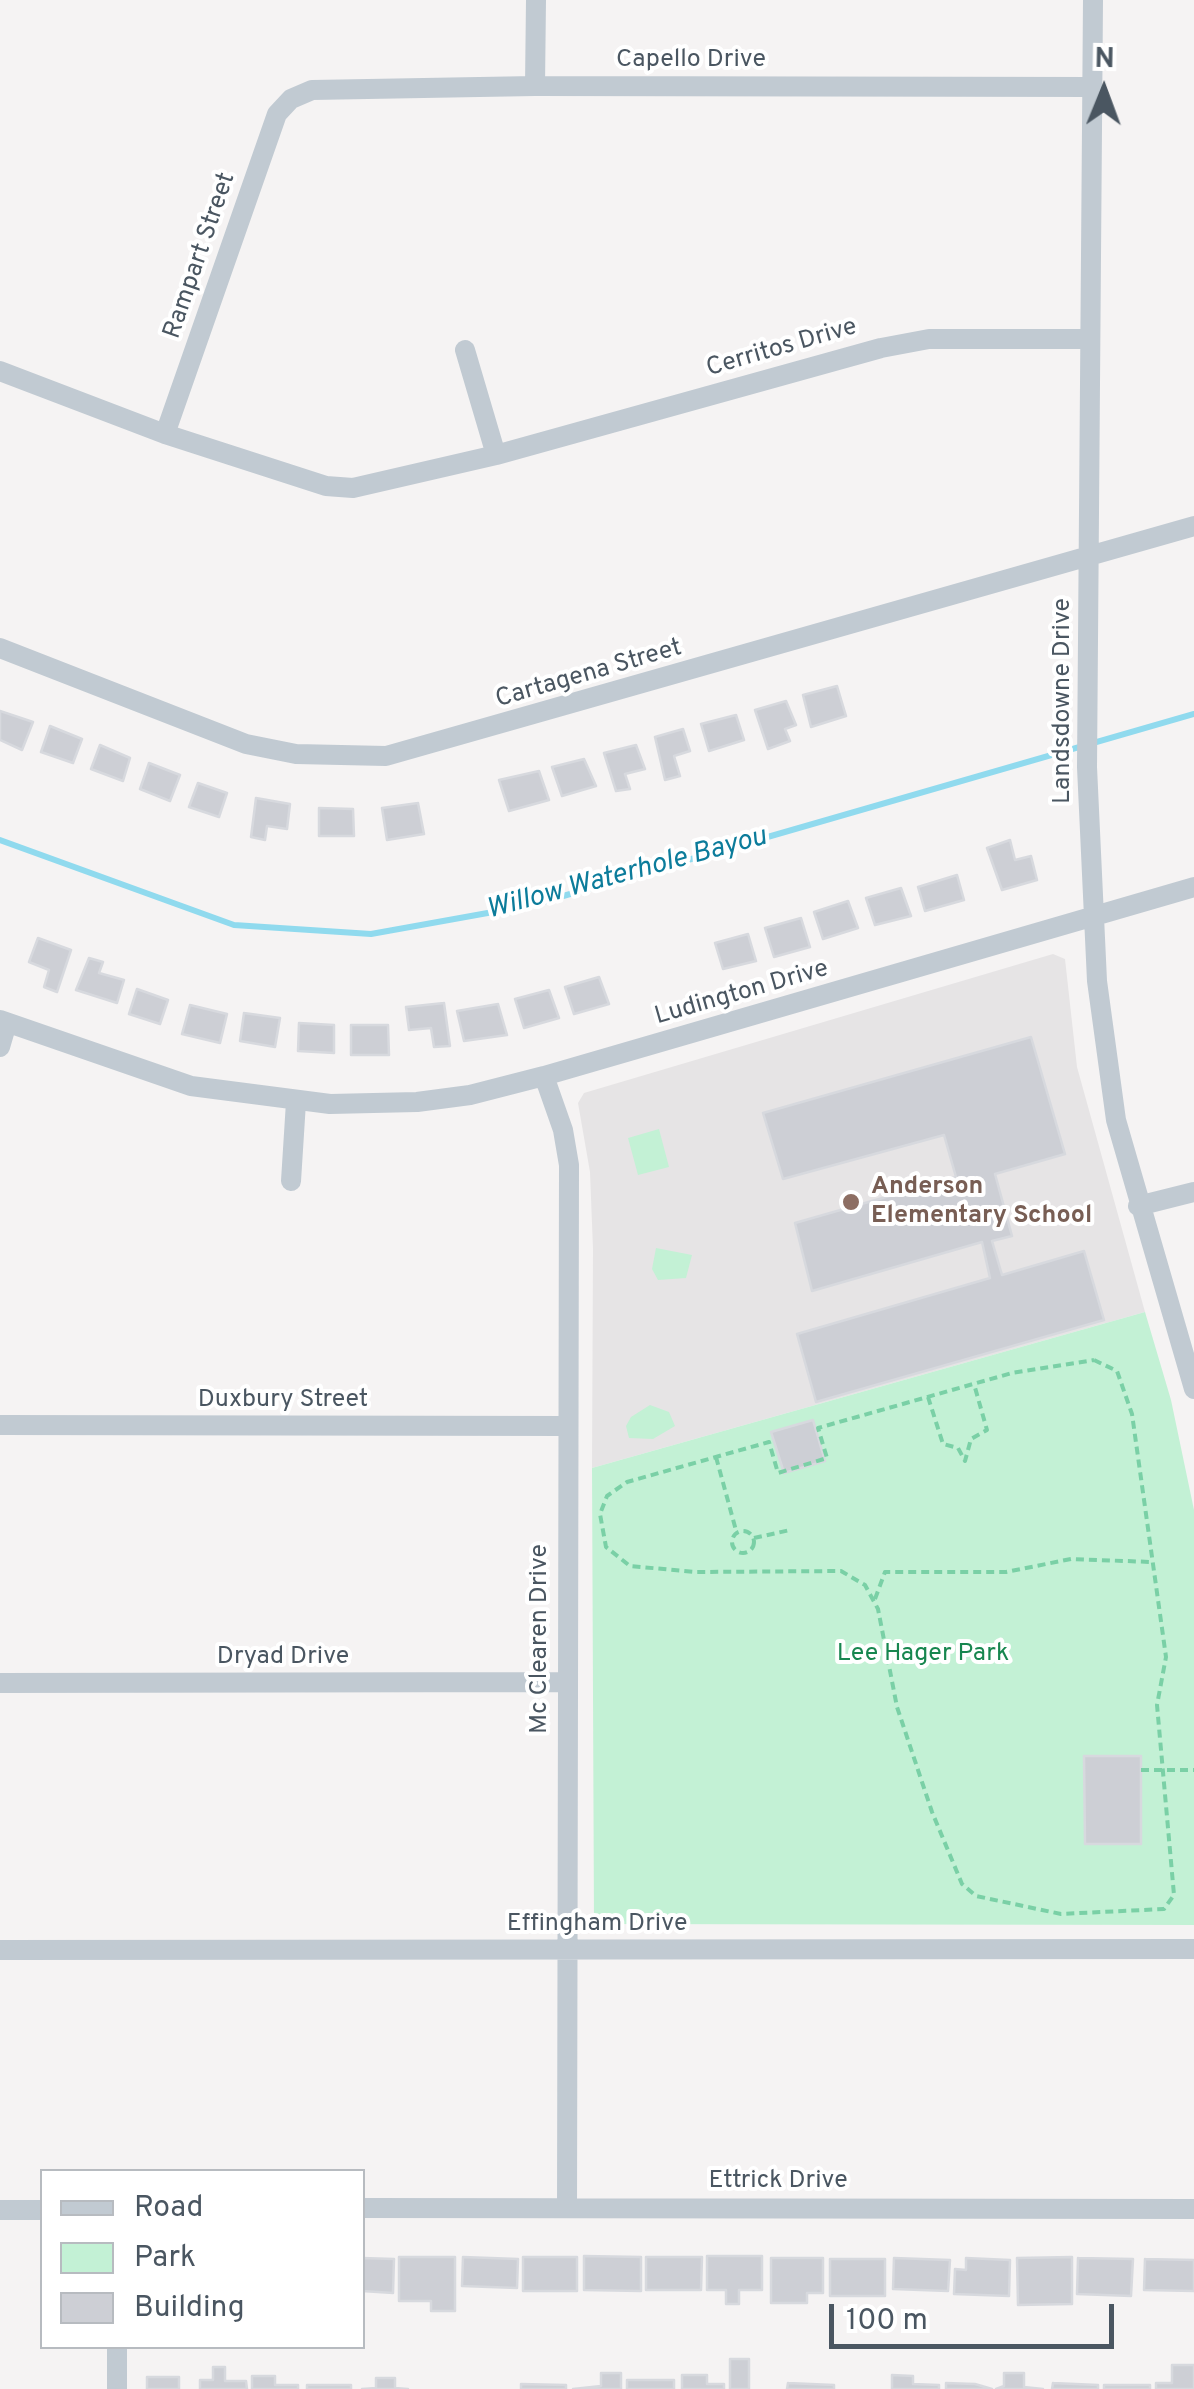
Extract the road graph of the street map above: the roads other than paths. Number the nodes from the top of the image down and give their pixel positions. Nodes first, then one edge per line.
1 (536, 0) edge
2 (1094, 0) edge
3 (535, 86) junction
4 (1093, 87) junction
5 (291, 99) joint
6 (1088, 339) junction
7 (465, 350) dead end
8 (0, 371) edge
9 (165, 434) junction
10 (496, 454) junction
11 (1194, 526) edge
12 (1088, 557) junction
13 (0, 648) edge
14 (1194, 888) edge
15 (1093, 916) junction
16 (4, 1022) edge
17 (0, 1048) edge
18 (544, 1076) junction
19 (296, 1102) junction
20 (291, 1181) dead end
21 (1194, 1192) edge
22 (1138, 1206) junction
23 (1194, 1390) edge
24 (0, 1425) edge
25 (567, 1426) junction
26 (566, 1682) junction
27 (0, 1683) edge
28 (0, 1950) edge
29 (567, 1950) junction
30 (1194, 1950) edge
31 (568, 2206) junction
32 (365, 2208) edge
33 (1194, 2209) edge
34 (0, 2210) edge
35 (40, 2210) edge
36 (117, 2349) edge
37 (117, 2389) edge

1 - 3 street
2 - 4 street, Landsdowne Drive
3 - 4 street, Capello Drive
3 - 5 street, Capello Drive
4 - 6 street, Landsdowne Drive
5 - 9 street, Rampart Street
6 - 10 street, Cerritos Drive
6 - 12 street, Landsdowne Drive
7 - 10 street
8 - 9 street, Cerritos Drive
9 - 10 street, Cerritos Drive
11 - 12 street, Cartagena Street
12 - 13 street, Cartagena Street
12 - 15 street, Landsdowne Drive
14 - 15 street, Ludington Drive
15 - 18 street, Ludington Drive
15 - 22 street, Landsdowne Drive
16 - 17 street
16 - 19 street, Ludington Drive
18 - 19 street, Ludington Drive
18 - 25 street, Mc Clearen Drive
19 - 20 street
21 - 22 street
22 - 23 street, Landsdowne Drive
24 - 25 street, Duxbury Street
25 - 26 street, Mc Clearen Drive
26 - 27 street, Dryad Drive
26 - 29 street, Mc Clearen Drive
28 - 29 street, Effingham Drive
29 - 30 street, Effingham Drive
29 - 31 street, Mc Clearen Drive
31 - 32 street, Ettrick Drive
31 - 33 street, Ettrick Drive
34 - 35 street
36 - 37 street

